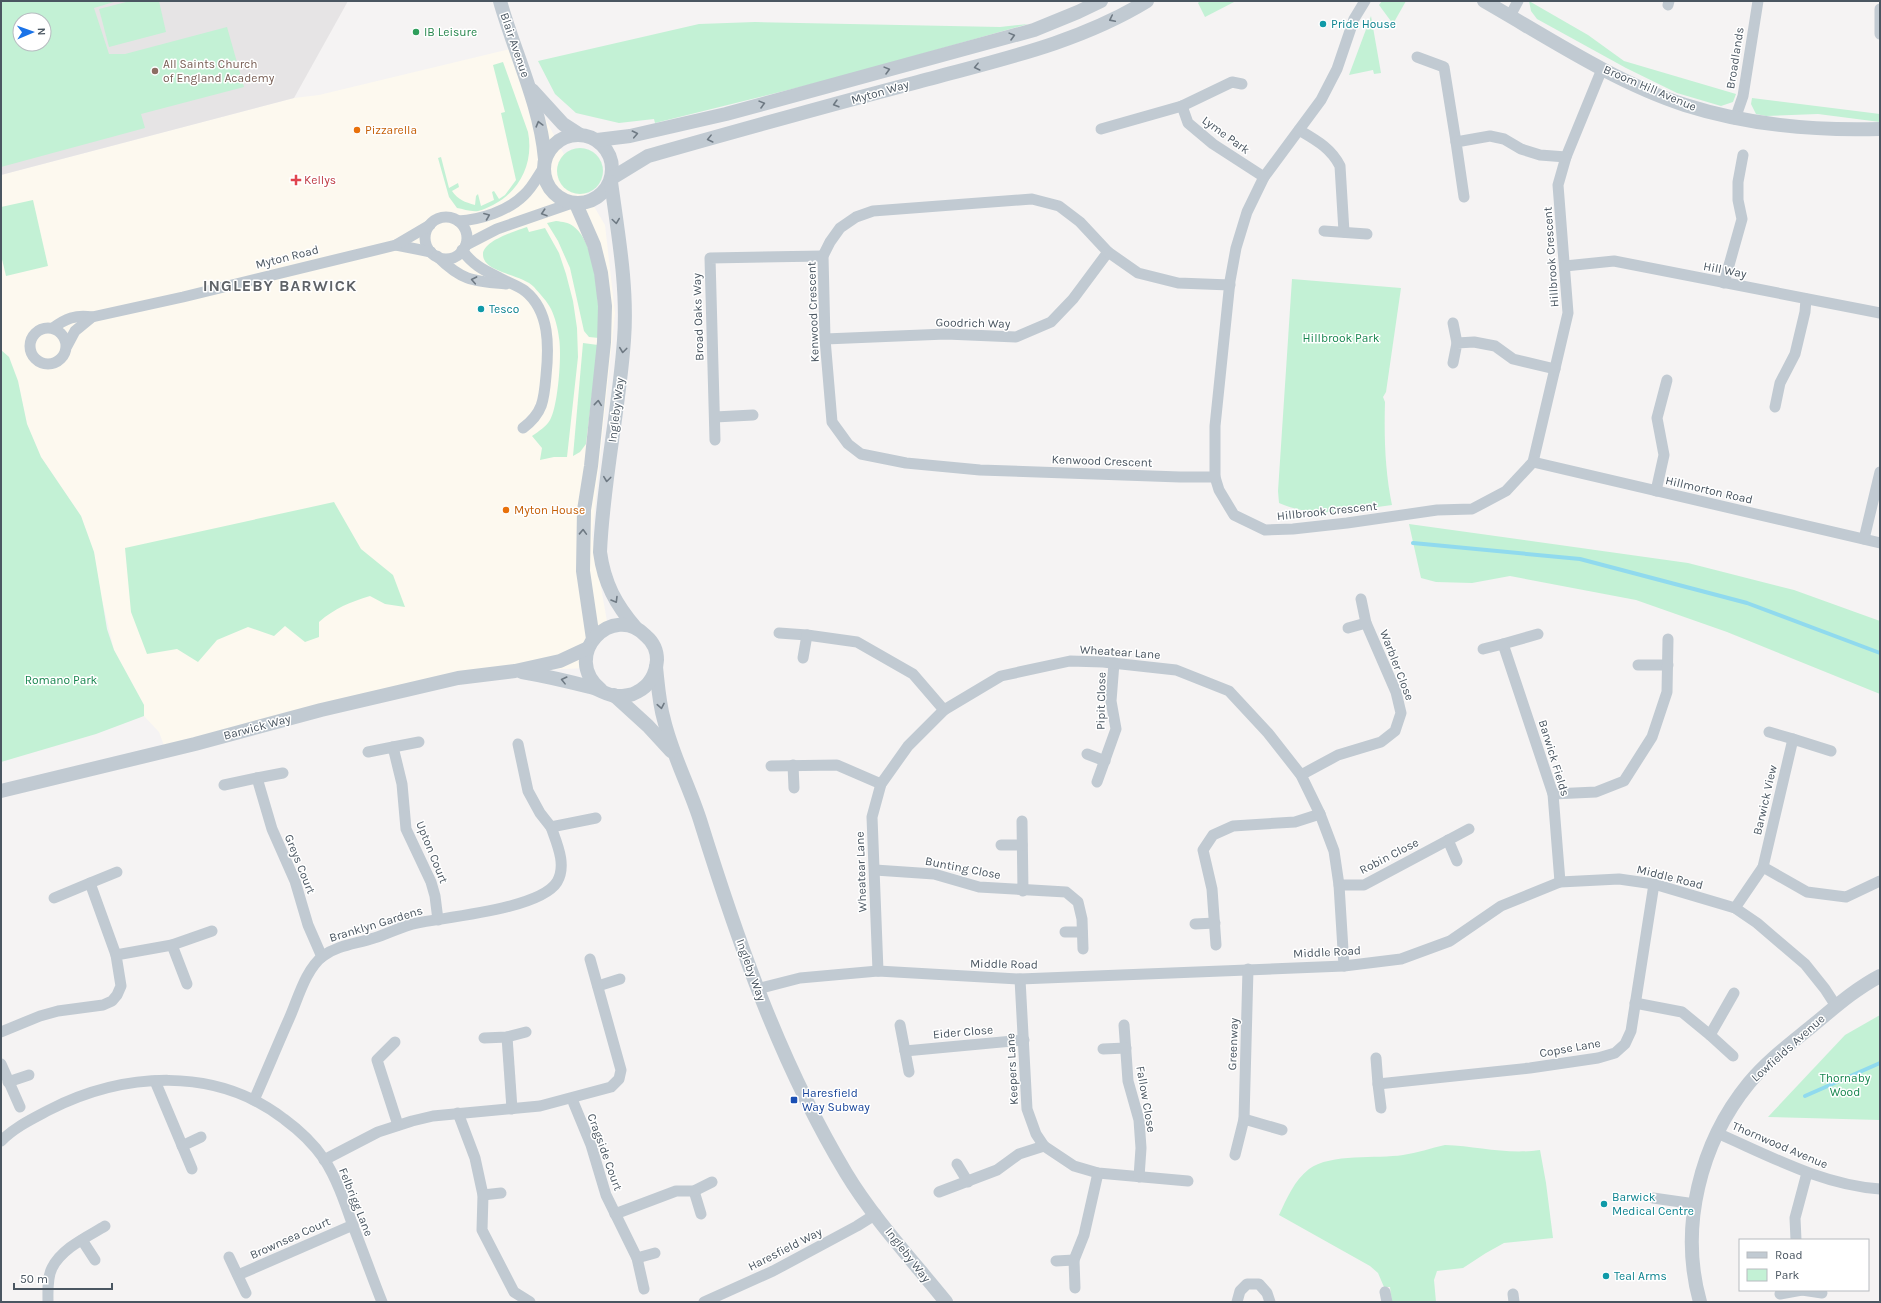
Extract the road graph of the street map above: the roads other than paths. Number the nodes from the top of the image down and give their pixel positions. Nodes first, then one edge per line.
1 (500, 1) edge
2 (1101, 1) edge
3 (1147, 1) edge
4 (1365, 1) edge
5 (1484, 1) edge
6 (1518, 1) edge
7 (1758, 1) edge
8 (1879, 1) edge
9 (1880, 9) edge
10 (1510, 16) junction
11 (1880, 34) edge
12 (1417, 57) dead end
13 (1602, 69) junction
14 (1242, 84) dead end
15 (530, 89) junction
16 (1182, 106) junction
17 (1736, 119) junction
18 (1101, 128) dead end
19 (1880, 129) edge
20 (1299, 130) junction
21 (580, 135) junction
22 (597, 140) junction
23 (1456, 142) junction
24 (1743, 155) dead end
25 (1566, 157) junction
26 (545, 163) junction
27 (1264, 177) junction
28 (611, 180) junction
29 (1464, 197) dead end
30 (574, 204) junction
31 (458, 221) junction
32 (430, 225) junction
33 (1324, 231) dead end
34 (1344, 232) junction
35 (1367, 234) dead end
36 (396, 245) junction
37 (464, 247) junction
38 (1108, 252) junction
39 (434, 254) junction
40 (823, 256) junction
41 (1564, 266) junction
42 (1724, 283) junction
43 (513, 285) junction
44 (1230, 285) junction
45 (1806, 299) junction
46 (1880, 313) edge
47 (92, 317) junction
48 (1453, 323) dead end
49 (53, 328) junction
50 (825, 340) junction
51 (1457, 342) junction
52 (67, 346) junction
53 (1453, 363) dead end
54 (1555, 369) junction
55 (1667, 380) dead end
56 (1775, 407) dead end
57 (753, 415) dead end
58 (715, 417) junction
59 (523, 428) dead end
60 (715, 440) dead end
61 (1533, 462) junction
62 (1880, 472) edge
63 (1215, 477) junction
64 (1656, 491) junction
65 (1864, 539) junction
66 (1880, 543) edge
67 (1361, 599) dead end
68 (1366, 623) junction
69 (636, 628) junction
70 (1348, 628) dead end
71 (779, 633) dead end
72 (1538, 634) dead end
73 (807, 635) junction
74 (1668, 638) dead end
75 (590, 644) junction
76 (1504, 644) junction
77 (1483, 649) dead end
78 (803, 658) dead end
79 (1114, 663) junction
80 (1638, 665) dead end
81 (1668, 665) junction
82 (656, 667) junction
83 (515, 671) junction
84 (608, 693) junction
85 (944, 710) junction
86 (1768, 732) dead end
87 (1793, 739) junction
88 (419, 742) dead end
89 (518, 744) dead end
90 (393, 747) junction
91 (1831, 751) dead end
92 (368, 752) dead end
93 (1087, 754) dead end
94 (676, 758) junction
95 (1105, 761) junction
96 (793, 765) junction
97 (771, 766) dead end
98 (283, 773) dead end
99 (1302, 775) junction
100 (257, 778) junction
101 (1097, 782) dead end
102 (881, 784) junction
103 (224, 785) dead end
104 (794, 788) dead end
105 (1, 791) edge
106 (1553, 794) junction
107 (1320, 814) junction
108 (596, 818) dead end
109 (1022, 821) dead end
110 (551, 827) junction
111 (1469, 829) dead end
112 (1448, 840) junction
113 (1001, 845) dead end
114 (1022, 845) junction
115 (1457, 861) dead end
116 (1763, 867) junction
117 (875, 870) junction
118 (117, 872) dead end
119 (1880, 881) edge
120 (1560, 882) junction
121 (90, 883) junction
122 (1654, 884) junction
123 (1339, 885) junction
124 (1023, 891) junction
125 (54, 898) dead end
126 (1735, 908) junction
127 (438, 920) junction
128 (1215, 923) junction
129 (1195, 924) dead end
130 (212, 931) dead end
131 (1065, 932) dead end
132 (1082, 932) junction
133 (172, 945) junction
134 (1216, 945) dead end
135 (1083, 949) dead end
136 (116, 954) junction
137 (322, 957) junction
138 (590, 959) dead end
139 (1344, 966) junction
140 (1248, 969) junction
141 (878, 971) junction
142 (1880, 976) edge
143 (620, 979) dead end
144 (1020, 979) junction
145 (187, 984) dead end
146 (598, 986) junction
147 (757, 989) junction
148 (1734, 993) dead end
149 (1635, 1003) junction
150 (1836, 1006) junction
151 (900, 1025) dead end
152 (1124, 1025) dead end
153 (1, 1032) edge
154 (526, 1032) dead end
155 (1710, 1035) junction
156 (507, 1037) junction
157 (484, 1038) dead end
158 (1024, 1040) junction
159 (395, 1042) dead end
160 (1126, 1048) junction
161 (1103, 1049) dead end
162 (905, 1051) junction
163 (1733, 1056) dead end
164 (1376, 1058) dead end
165 (1, 1064) edge
166 (909, 1072) dead end
167 (29, 1075) dead end
168 (155, 1081) junction
169 (8, 1082) junction
170 (1378, 1084) junction
171 (572, 1098) junction
172 (254, 1100) junction
173 (20, 1107) dead end
174 (512, 1108) junction
175 (1381, 1108) dead end
176 (458, 1113) junction
177 (1244, 1119) junction
178 (398, 1125) junction
179 (1282, 1130) dead end
180 (1717, 1133) junction
181 (202, 1138) dead end
182 (1, 1140) edge
183 (182, 1146) junction
184 (1044, 1146) junction
185 (1235, 1155) dead end
186 (324, 1160) junction
187 (957, 1164) dead end
188 (192, 1169) dead end
189 (1098, 1173) junction
190 (1807, 1173) junction
191 (1139, 1177) junction
192 (1188, 1181) dead end
193 (712, 1182) dead end
194 (968, 1182) junction
195 (1880, 1189) edge
196 (694, 1191) junction
197 (939, 1192) dead end
198 (501, 1193) dead end
199 (483, 1195) junction
200 (1653, 1198) dead end
201 (1694, 1204) junction
202 (873, 1210) junction
203 (615, 1214) junction
204 (700, 1214) dead end
205 (353, 1225) junction
206 (105, 1226) dead end
207 (1796, 1239) edge
208 (82, 1240) junction
209 (655, 1254) dead end
210 (229, 1257) dead end
211 (637, 1258) junction
212 (95, 1260) dead end
213 (1074, 1260) junction
214 (1056, 1261) dead end
215 (238, 1275) junction
216 (1075, 1288) dead end
217 (644, 1289) dead end
218 (1796, 1291) edge
219 (1809, 1291) edge
220 (246, 1293) dead end
221 (1822, 1293) dead end
222 (1780, 1294) dead end
223 (48, 1302) edge
224 (382, 1302) edge
225 (530, 1302) edge
226 (704, 1302) edge
227 (946, 1302) edge
228 (1237, 1302) edge
229 (1270, 1302) edge
230 (1700, 1302) edge

1 - 15 street, Blair Avenue
22 -> 2 street, Myton Way
3 -> 28 street, Myton Way
4 - 20 street, Hillbrook Crescent
5 - 10 street, Broom Hill Avenue
6 - 10 street
7 - 17 street, Broadlands
8 - 9 street
9 - 11 street
10 - 13 street, Broom Hill Avenue
12 - 23 street
13 - 17 street, Broom Hill Avenue
13 - 25 street, Hillbrook Crescent
14 - 16 street, Lyme Park
15 - 21 street, Blair Avenue
26 -> 15 street, Blair Avenue
16 - 18 street, Lyme Park
16 - 27 street, Lyme Park
17 - 19 street, Broom Hill Avenue
20 - 27 street, Hillbrook Crescent
20 - 34 street
21 - 22 street
21 - 26 street
22 - 28 street
23 - 25 street
23 - 29 street
24 - 42 street
25 - 41 street, Hillbrook Crescent
26 - 30 street
31 -> 26 street
27 - 44 street, Hillbrook Crescent
28 - 30 street
28 -> 69 street, Ingleby Way
30 -> 37 street
75 -> 30 street, Ingleby Way
31 - 32 street
31 - 37 street
32 - 36 street, Myton Road
32 - 39 street
33 - 34 street
34 - 35 street
36 - 39 street, Myton Road
36 - 47 street, Myton Road
37 - 39 street
37 - 43 street
38 - 40 street, Kenwood Crescent
38 - 44 street, Kenwood Crescent
38 - 50 street, Goodrich Way
43 -> 39 street
40 - 50 street, Kenwood Crescent
40 - 58 street, Broad Oaks Way
41 - 42 street, Hill Way
41 - 54 street, Hillbrook Crescent
42 - 45 street, Hill Way
43 - 59 street
44 - 63 street, Hillbrook Crescent
45 - 46 street, Hill Way
45 - 56 street
47 - 49 street, Myton Road
47 - 52 street, Myton Road
48 - 51 street
49 - 52 street
49 - 52 street
50 - 63 street, Kenwood Crescent
51 - 53 street
51 - 54 street
54 - 61 street, Hillbrook Crescent
55 - 64 street
57 - 58 street
58 - 60 street, Broad Oaks Way
61 - 63 street, Hillbrook Crescent
61 - 64 street, Hillmorton Road
62 - 65 street
64 - 65 street, Hillmorton Road
65 - 66 street, Hillmorton Road
67 - 68 street, Warbler Close
68 - 70 street, Warbler Close
68 - 99 street, Warbler Close
69 - 75 street
69 - 82 street
71 - 73 street
72 - 76 street
73 - 78 street
73 - 85 street
74 - 81 street
75 - 83 street, Barwick Way
75 - 84 street
76 - 77 street
76 - 106 street, Barwick Fields
79 - 85 street, Wheatear Lane
79 - 95 street, Pipit Close
79 - 99 street, Wheatear Lane
80 - 81 street
81 - 106 street
82 - 84 street
82 -> 94 street, Ingleby Way
84 -> 83 street, Barwick Way
83 - 105 street, Barwick Way
84 - 94 street, Ingleby Way
85 - 102 street, Wheatear Lane
86 - 87 street
87 - 91 street
87 - 116 street, Barwick View
88 - 90 street
89 - 110 street, Branklyn Gardens
90 - 92 street
90 - 127 street, Upton Court
93 - 95 street
94 - 147 street, Ingleby Way
95 - 101 street, Pipit Close
96 - 97 street
96 - 102 street
96 - 104 street
98 - 100 street
99 - 107 street, Wheatear Lane
100 - 103 street
100 - 137 street, Greys Court
102 - 117 street, Wheatear Lane
106 - 120 street, Barwick Fields
107 - 123 street, Wheatear Lane
107 - 128 street
108 - 110 street
109 - 114 street
110 - 127 street, Branklyn Gardens
111 - 112 street, Robin Close
112 - 115 street
112 - 123 street, Robin Close
113 - 114 street
114 - 124 street
116 - 119 street
116 - 126 street, Barwick View
117 - 124 street, Bunting Close
117 - 141 street, Wheatear Lane
118 - 121 street
120 - 122 street, Middle Road
120 - 139 street, Middle Road
121 - 125 street
121 - 136 street
122 - 126 street, Middle Road
122 - 149 street, Copse Lane
123 - 139 street, Wheatear Lane
124 - 132 street, Bunting Close
126 - 150 street, Middle Road
127 - 137 street, Branklyn Gardens
128 - 129 street
128 - 134 street
130 - 133 street
131 - 132 street
132 - 135 street, Bunting Close
133 - 136 street
133 - 145 street
136 - 153 street
137 - 172 street, Branklyn Gardens
138 - 146 street
139 - 140 street, Middle Road
140 - 144 street, Middle Road
140 - 177 street, Greenway
141 - 144 street, Middle Road
141 - 147 street, Middle Road
142 - 150 street, Lowfields Avenue
143 - 146 street
144 - 158 street, Keepers Lane
146 - 171 street
147 - 202 street, Ingleby Way
148 - 155 street
149 - 155 street
149 - 170 street, Copse Lane
150 - 180 street, Lowfields Avenue
151 - 162 street
152 - 160 street, Fallow Close
154 - 156 street
155 - 163 street
156 - 157 street
156 - 174 street
158 - 162 street, Eider Close
158 - 184 street, Keepers Lane
159 - 178 street
160 - 161 street
160 - 191 street, Fallow Close
162 - 166 street
164 - 170 street
165 - 169 street
167 - 169 street
168 - 172 street, Felbrigg Lane
168 - 182 street, Felbrigg Lane
168 - 183 street
169 - 173 street
170 - 175 street
171 - 174 street
171 - 203 street, Cragside Court
172 - 186 street, Felbrigg Lane
174 - 176 street
176 - 178 street
176 - 199 street
177 - 179 street
177 - 185 street, Greenway
178 - 186 street
180 - 190 street, Thornwood Avenue
180 - 201 street, Lowfields Avenue
181 - 183 street
183 - 188 street
184 - 189 street, Keepers Lane
184 - 194 street
186 - 205 street, Felbrigg Lane
187 - 194 street
189 - 191 street, Keepers Lane
189 - 213 street
190 - 195 street, Thornwood Avenue
190 - 207 street
191 - 192 street, Keepers Lane
193 - 196 street
194 - 197 street
196 - 203 street
196 - 204 street
198 - 199 street
199 - 225 street
200 - 201 street
201 - 230 street, Lowfields Avenue
202 - 226 street, Haresfield Way
202 - 227 street, Ingleby Way
203 - 211 street, Cragside Court
205 - 215 street, Brownsea Court
205 - 224 street, Felbrigg Lane
206 - 208 street
208 - 212 street
208 - 223 street
209 - 211 street
210 - 215 street
211 - 217 street, Cragside Court
213 - 214 street
213 - 216 street
215 - 220 street
218 - 222 street
219 - 221 street
228 - 229 street

